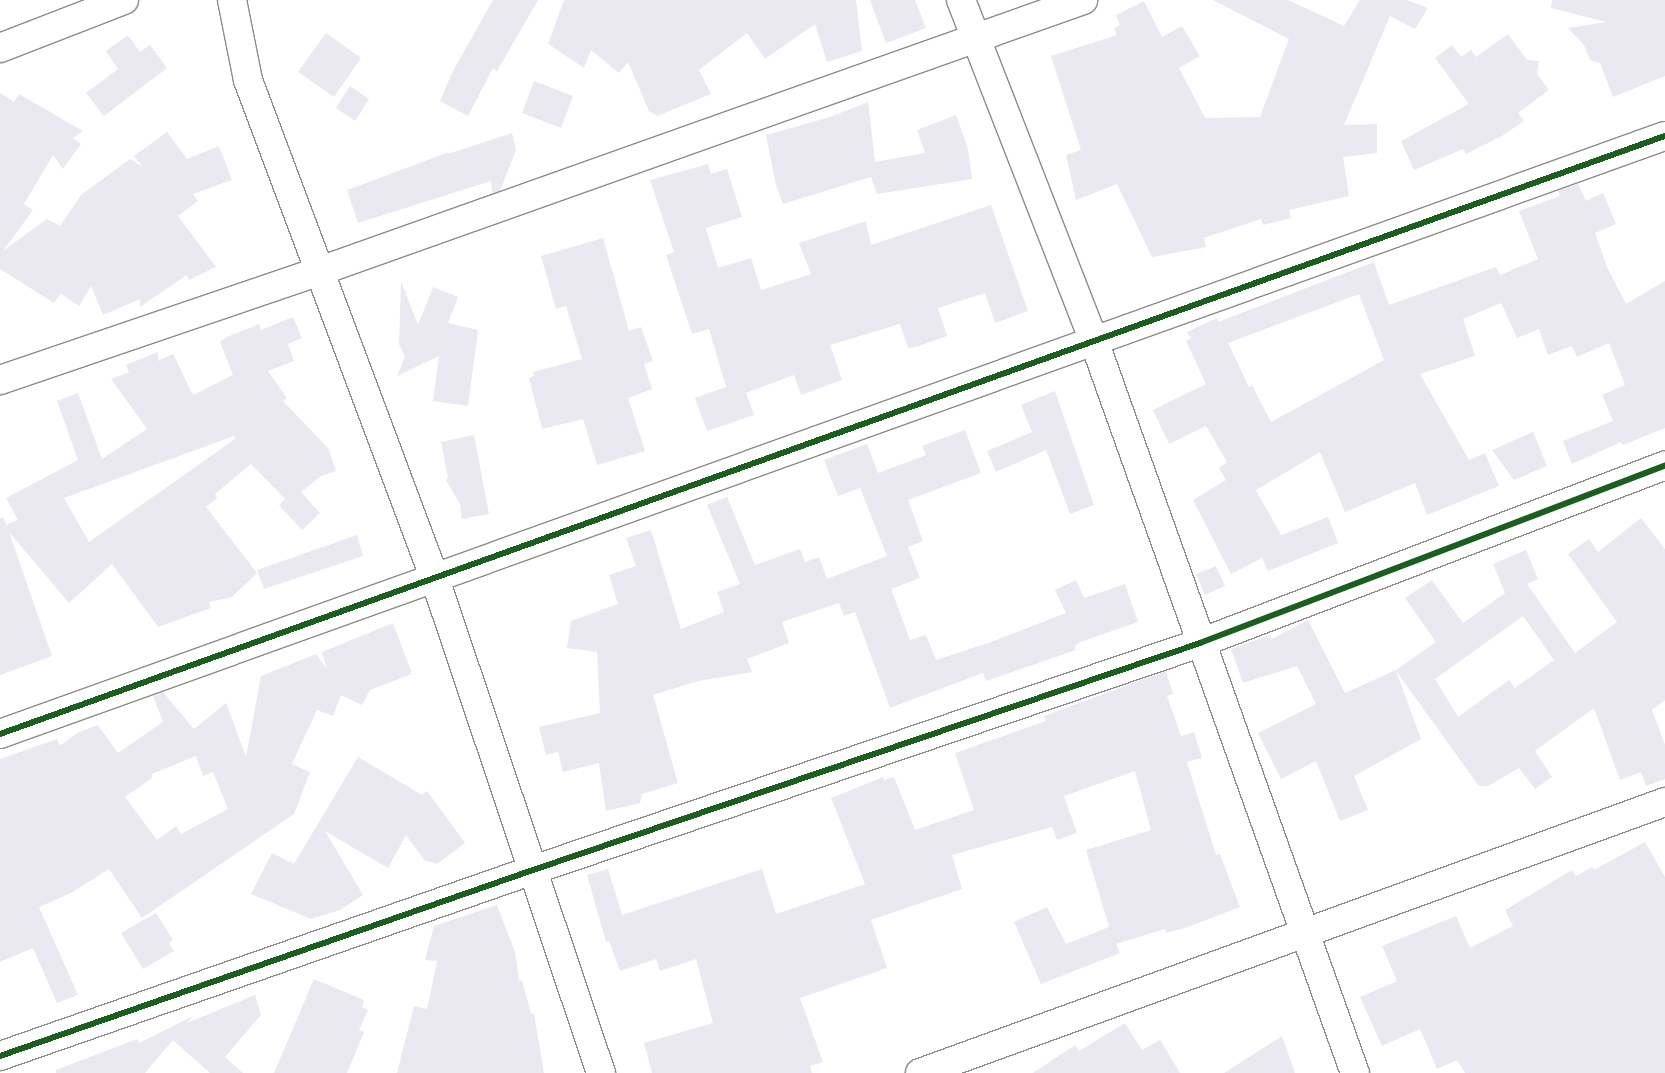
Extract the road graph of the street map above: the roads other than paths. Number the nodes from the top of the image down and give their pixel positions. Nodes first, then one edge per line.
1 (124, 0) edge
2 (232, 0) edge
3 (962, 0) edge
4 (1083, 0) edge
5 (975, 39) junction
6 (0, 48) edge
7 (1665, 136) edge
8 (320, 271) junction
9 (1094, 341) junction
10 (0, 380) edge
11 (1665, 465) edge
12 (435, 579) junction
13 (1200, 643) junction
14 (0, 734) edge
15 (1665, 802) edge
16 (533, 870) junction
17 (1304, 933) junction
18 (0, 1056) edge
19 (601, 1073) edge
20 (920, 1073) edge
21 (1355, 1073) edge

1 - 6 street
2 - 8 street
3 - 5 street
4 - 5 street
5 - 8 street
5 - 9 street
7 - 9 street
8 - 10 street
8 - 12 street
9 - 12 street
9 - 13 street
11 - 13 street
12 - 14 street
12 - 16 street
13 - 16 street
13 - 17 street
15 - 17 street
16 - 18 street
16 - 19 street
17 - 20 street
17 - 21 street

